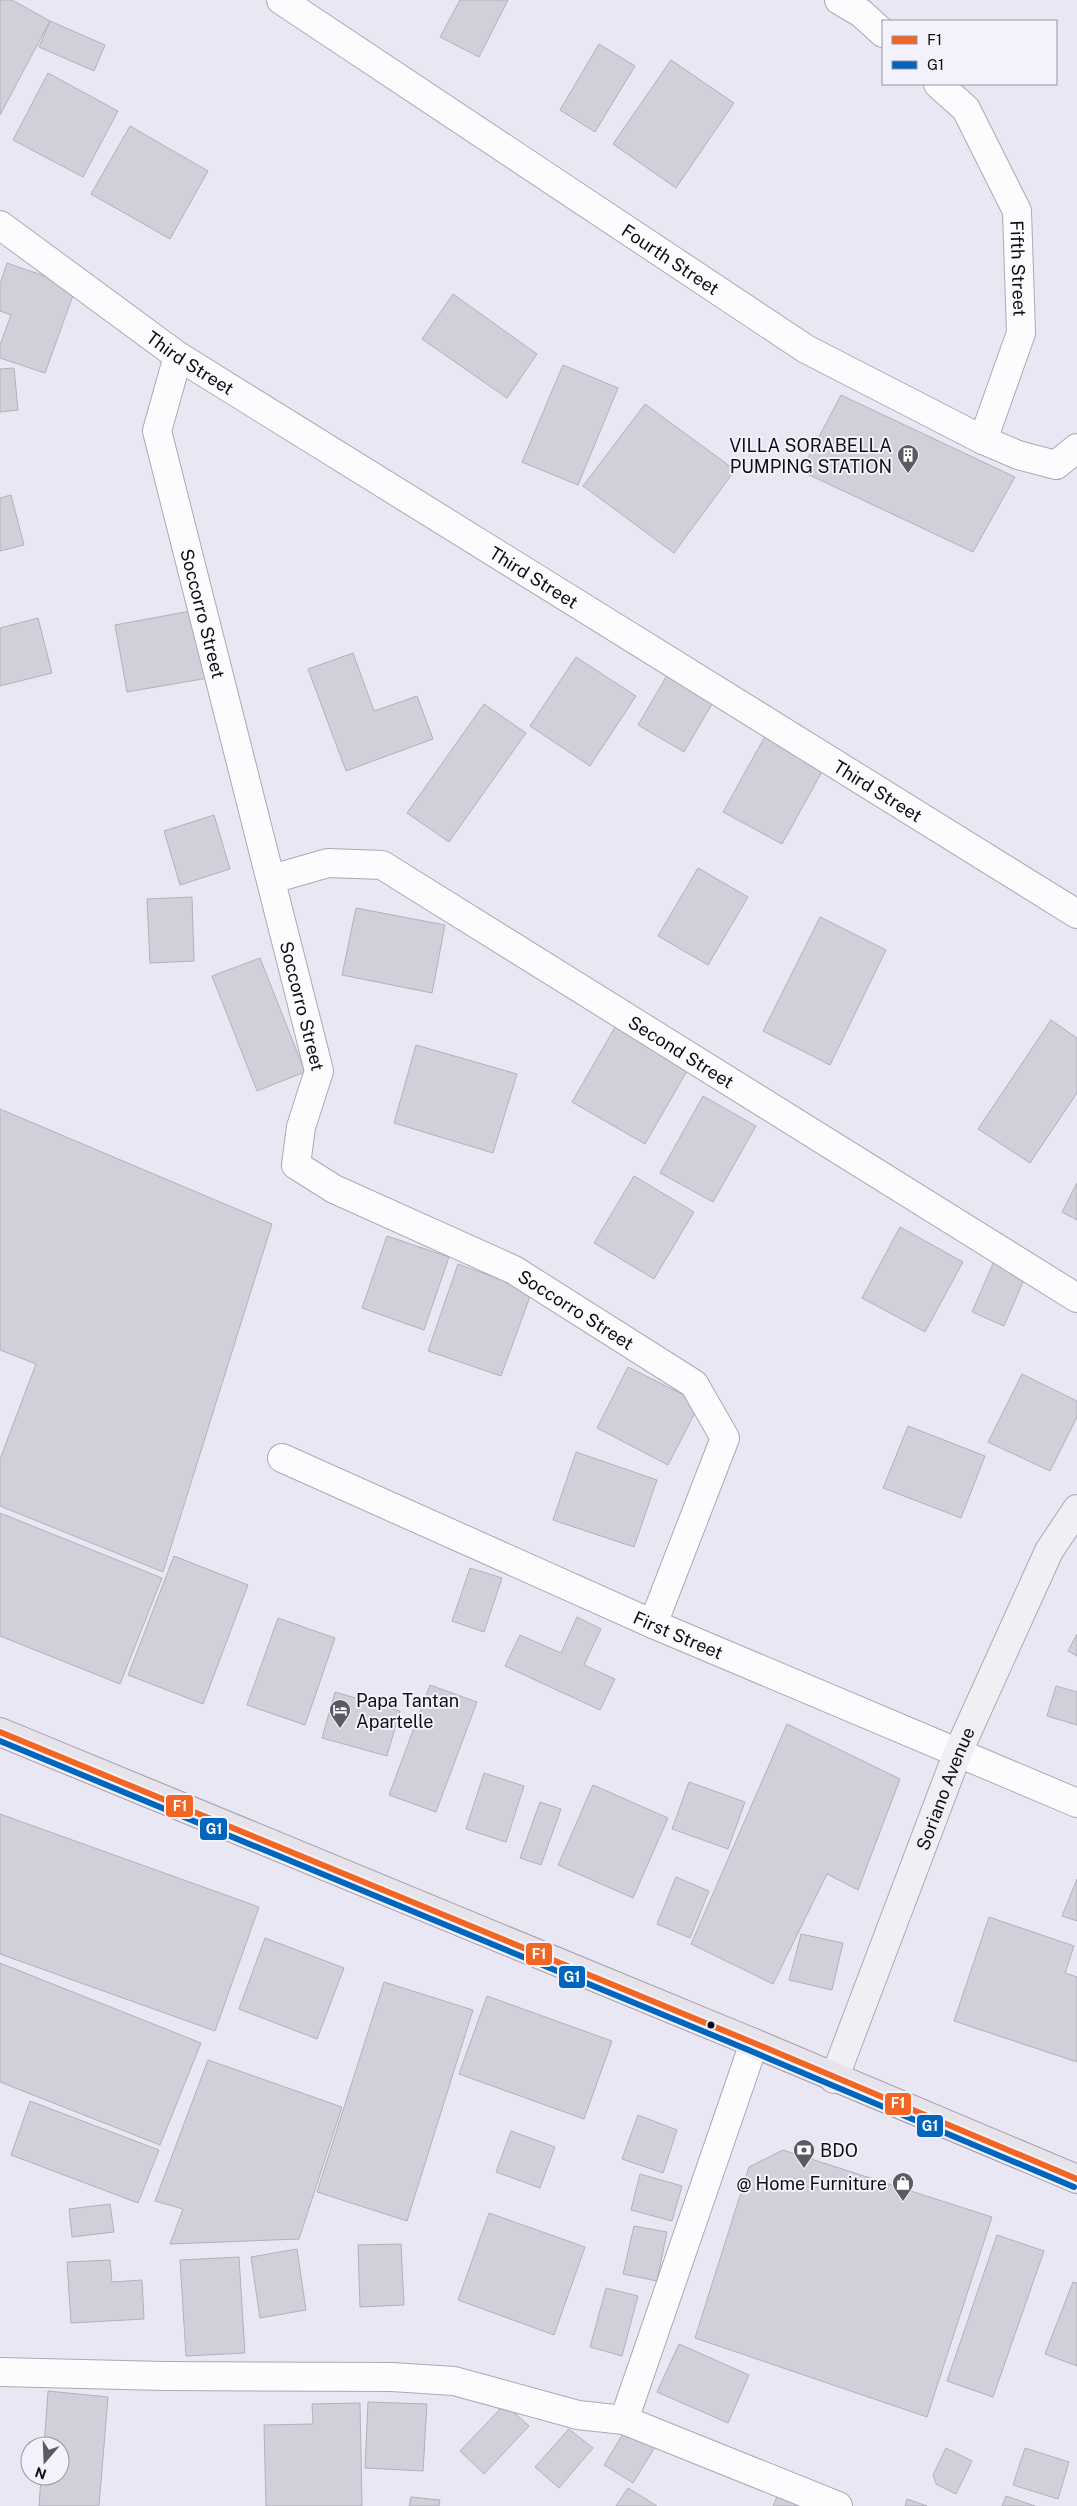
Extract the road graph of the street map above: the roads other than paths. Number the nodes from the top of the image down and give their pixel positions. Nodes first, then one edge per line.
1 (281, 0) edge
2 (839, 0) edge
3 (882, 32) edge
4 (939, 85) edge
5 (0, 225) edge
6 (178, 356) junction
7 (983, 440) junction
8 (1077, 448) edge
9 (272, 879) junction
10 (1077, 914) edge
11 (1077, 1298) edge
12 (282, 1458) dead end
13 (1077, 1508) edge
14 (652, 1624) junction
15 (0, 1732) edge
16 (958, 1752) junction
17 (1077, 1802) edge
18 (754, 2043) junction
19 (834, 2079) junction
20 (1077, 2179) edge
21 (0, 2372) edge
22 (624, 2420) junction
23 (838, 2506) edge

1 - 7 street, Fourth Street
2 - 3 street
4 - 7 street, Fifth Street
5 - 6 street, Third Street
6 - 9 street, Soccorro Street
6 - 10 street, Third Street
7 - 8 street, Fourth Street
9 - 11 street, Second Street
9 - 14 street, Soccorro Street
12 - 14 street, First Street
13 - 16 street, Soriano Avenue
14 - 16 street, First Street
15 - 18 main road
16 - 17 street, First Street
16 - 19 street, Soriano Avenue
18 - 19 main road
18 - 22 street
19 - 20 main road
21 - 22 street
22 - 23 street

